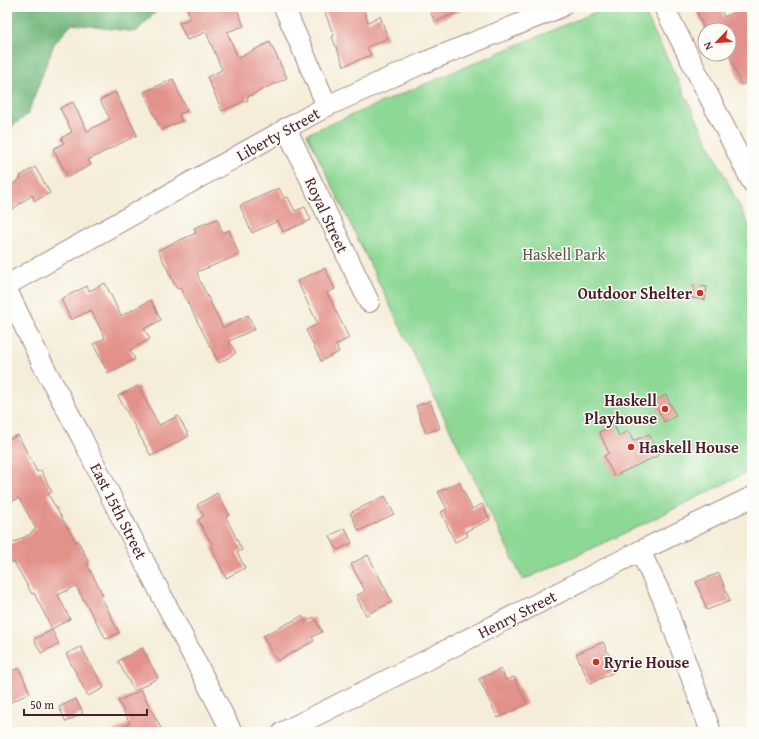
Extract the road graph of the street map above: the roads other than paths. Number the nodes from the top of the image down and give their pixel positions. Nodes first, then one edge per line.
1 (284, 7) edge
2 (561, 7) edge
3 (664, 7) edge
4 (527, 14) edge
5 (327, 106) junction
6 (286, 128) junction
7 (752, 182) edge
8 (7, 285) edge
9 (7, 290) edge
10 (369, 302) dead end
11 (752, 497) edge
12 (640, 551) junction
13 (232, 732) edge
14 (282, 732) edge
15 (711, 732) edge

1 - 5 street
2 - 4 street, Liberty Street
3 - 7 street
4 - 5 street, Liberty Street
5 - 6 street, Liberty Street
6 - 8 street, Liberty Street
6 - 10 street, Royal Street
9 - 13 street, East 15th Street
11 - 12 street, Henry Street
12 - 14 street, Henry Street
12 - 15 street

